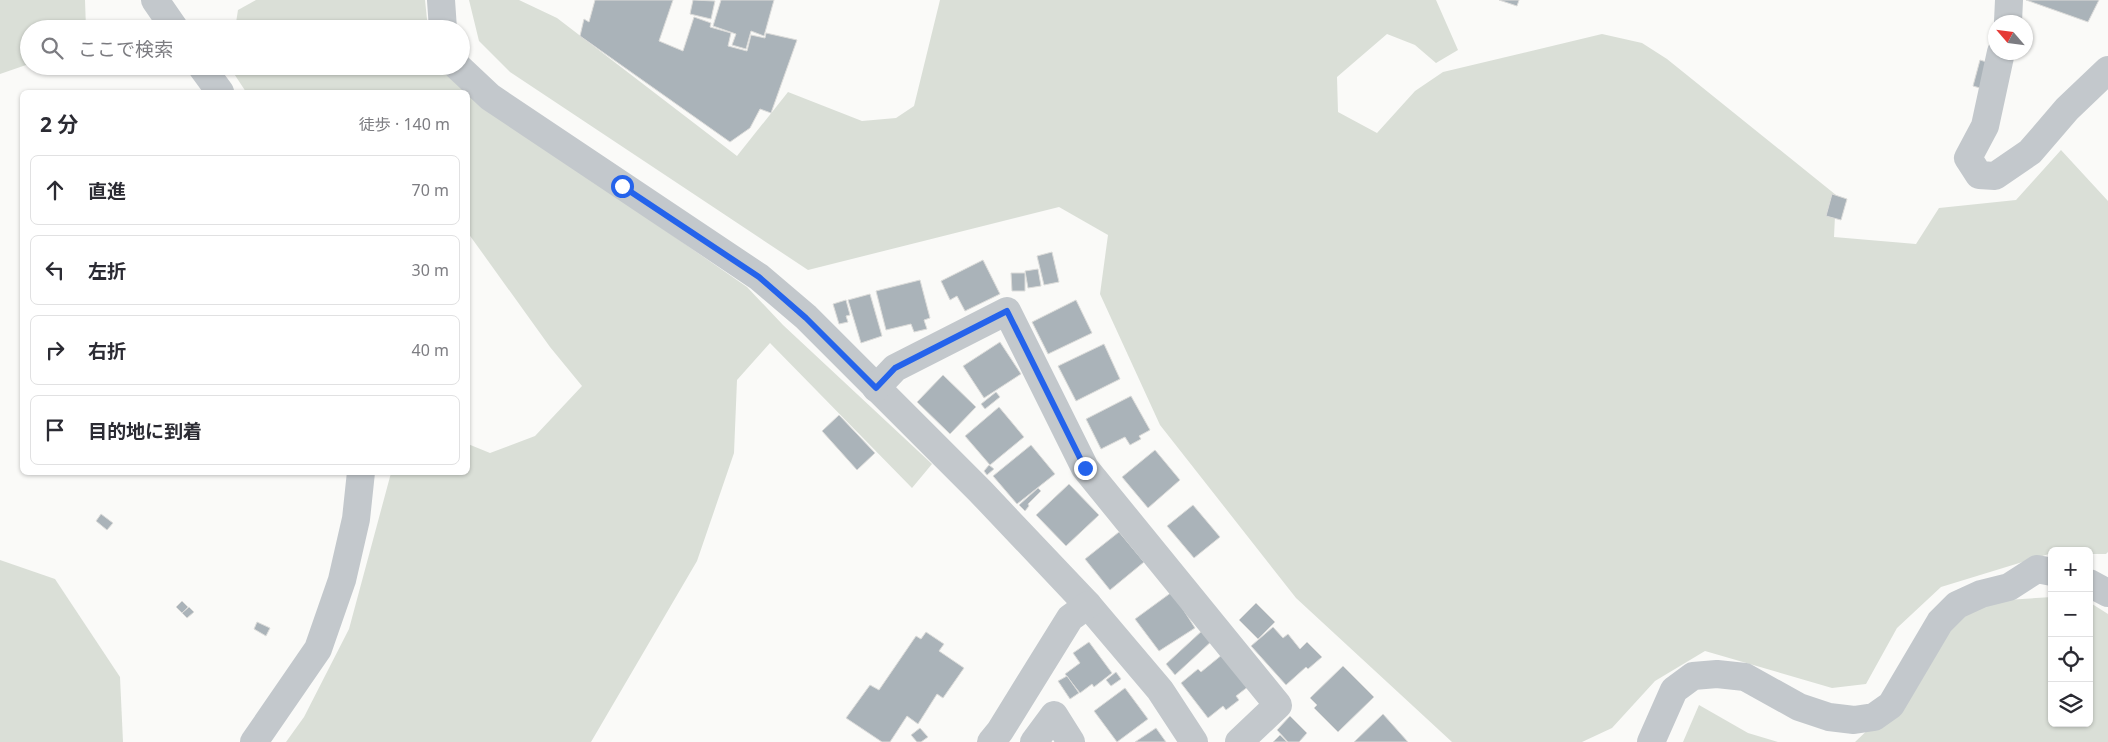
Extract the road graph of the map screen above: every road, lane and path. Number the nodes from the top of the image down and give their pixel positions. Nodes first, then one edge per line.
1 (156, 0) edge
2 (441, 0) edge
3 (2009, 0) edge
4 (2008, 15) edge
5 (169, 20) edge
6 (442, 20) edge
7 (1999, 60) edge
8 (2108, 70) edge
9 (208, 75) edge
10 (467, 75) edge
11 (219, 90) edge
12 (876, 388) junction
13 (361, 475) edge
14 (2048, 571) edge
15 (2093, 585) edge
16 (2108, 593) edge
17 (1088, 606) junction
18 (254, 742) edge
19 (991, 742) edge
20 (1034, 742) edge
21 (1071, 742) edge
22 (1194, 742) edge
23 (1239, 742) edge
24 (1650, 742) edge

1 - 5 street
2 - 6 street
3 - 4 street
7 - 8 street
9 - 11 street
10 - 12 street
12 - 17 street
12 - 23 street
13 - 18 street
14 - 24 street
15 - 16 street
17 - 19 street
17 - 22 street
20 - 21 street

